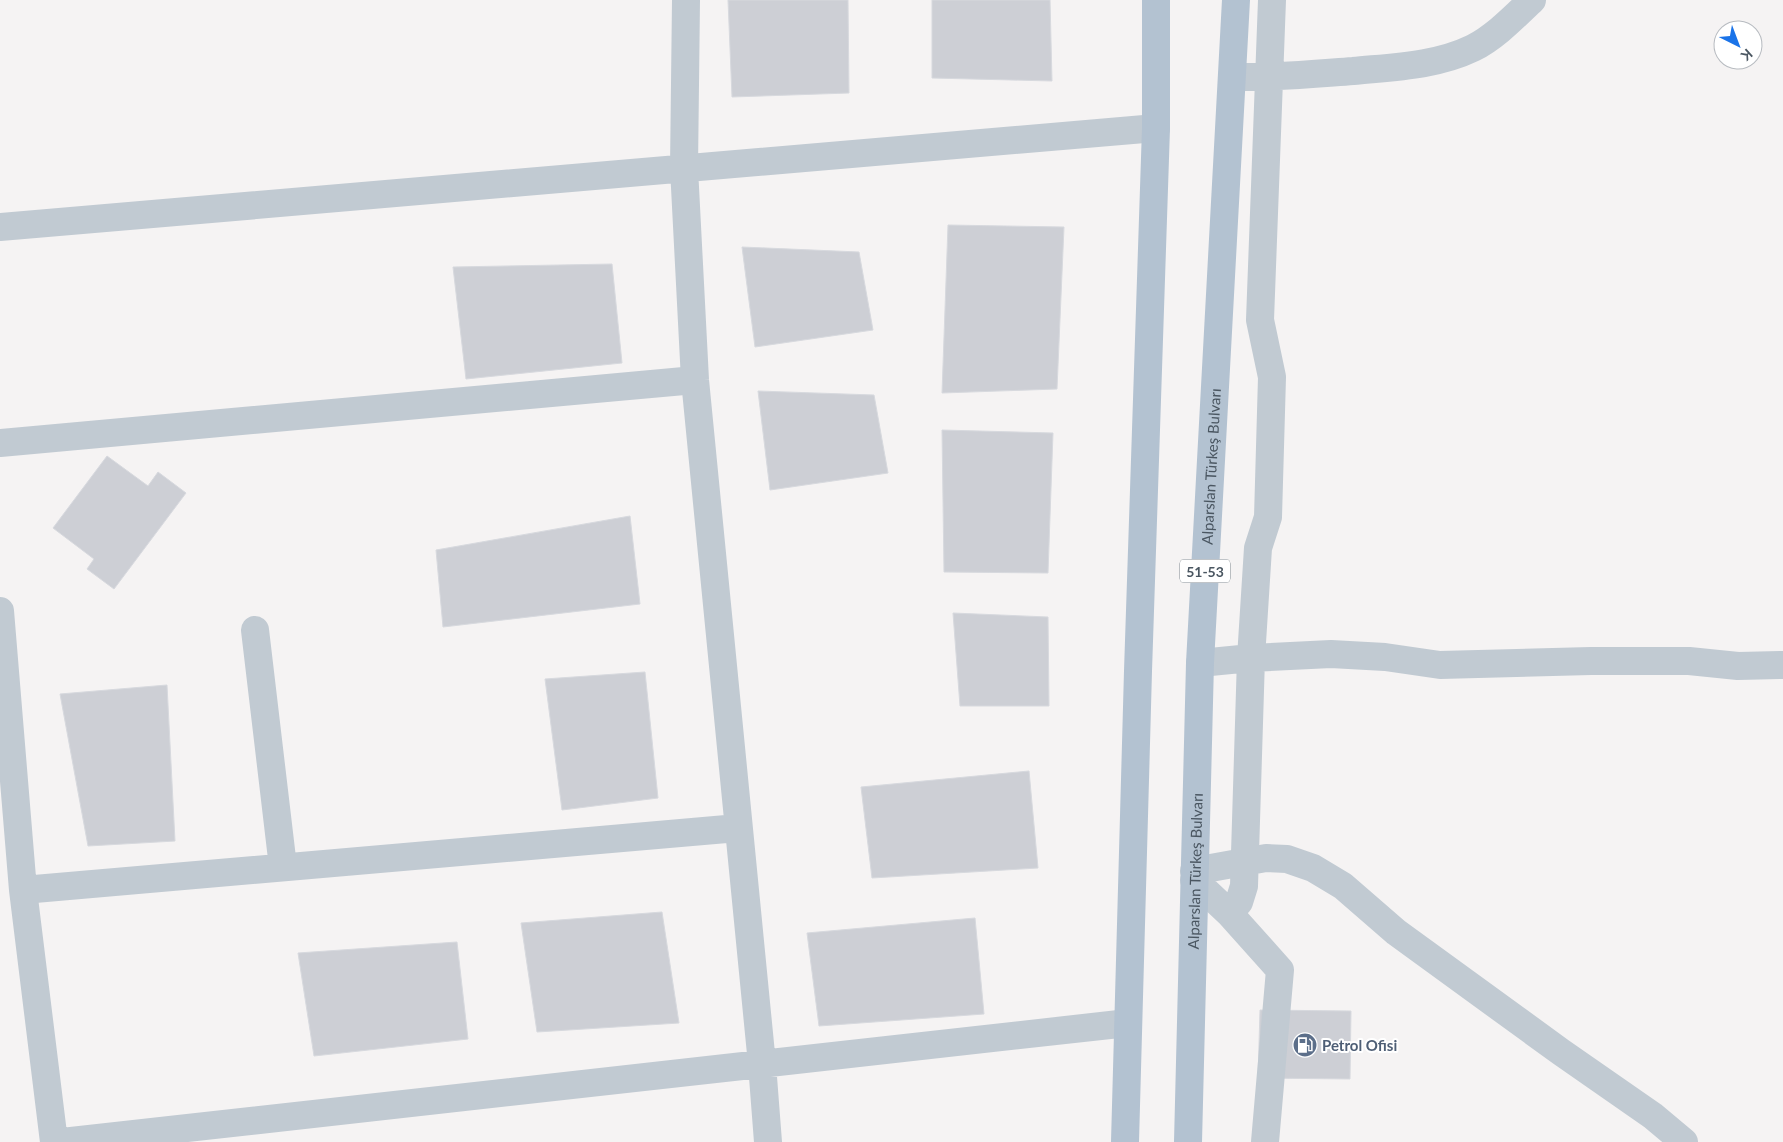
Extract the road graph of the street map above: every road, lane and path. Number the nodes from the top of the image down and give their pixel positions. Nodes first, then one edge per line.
1 (686, 0) edge
2 (1156, 0) edge
3 (1236, 0) edge
4 (1272, 0) edge
5 (1532, 0) edge
6 (1232, 77) junction
7 (1268, 78) junction
8 (1156, 128) junction
9 (684, 168) junction
10 (0, 227) edge
11 (695, 380) junction
12 (0, 443) edge
13 (0, 611) edge
14 (255, 630) dead end
15 (1251, 658) junction
16 (1200, 663) junction
17 (1783, 665) edge
18 (738, 828) junction
19 (1245, 862) junction
20 (284, 867) junction
21 (1194, 875) junction
22 (23, 890) junction
23 (1229, 913) junction
24 (1128, 1023) junction
25 (762, 1064) junction
26 (54, 1142) edge
27 (62, 1142) edge
28 (768, 1142) edge
29 (1125, 1142) edge
30 (1188, 1142) edge
31 (1265, 1142) edge
32 (1684, 1142) edge

1 - 9 street
2 - 8 main road
3 - 6 main road, Alparslan Türkeş Bulvarı / 51-53
4 - 7 street
5 - 7 street
6 - 7 street
6 - 16 main road, Alparslan Türkeş Bulvarı / 51-53
7 - 15 street
8 - 9 street
8 - 24 main road
9 - 10 street
9 - 11 street
11 - 12 street
11 - 18 street
13 - 22 street
14 - 20 street
15 - 16 street
15 - 17 street
15 - 19 street
16 - 21 main road, Alparslan Türkeş Bulvarı / 51-53
18 - 20 street
18 - 25 street
19 - 21 street
19 - 23 street
19 - 32 street
20 - 22 street
21 - 23 street
21 - 30 main road, Alparslan Türkeş Bulvarı / 51-53
22 - 26 street
23 - 31 street
24 - 25 street
24 - 29 main road
25 - 27 street
25 - 28 street

